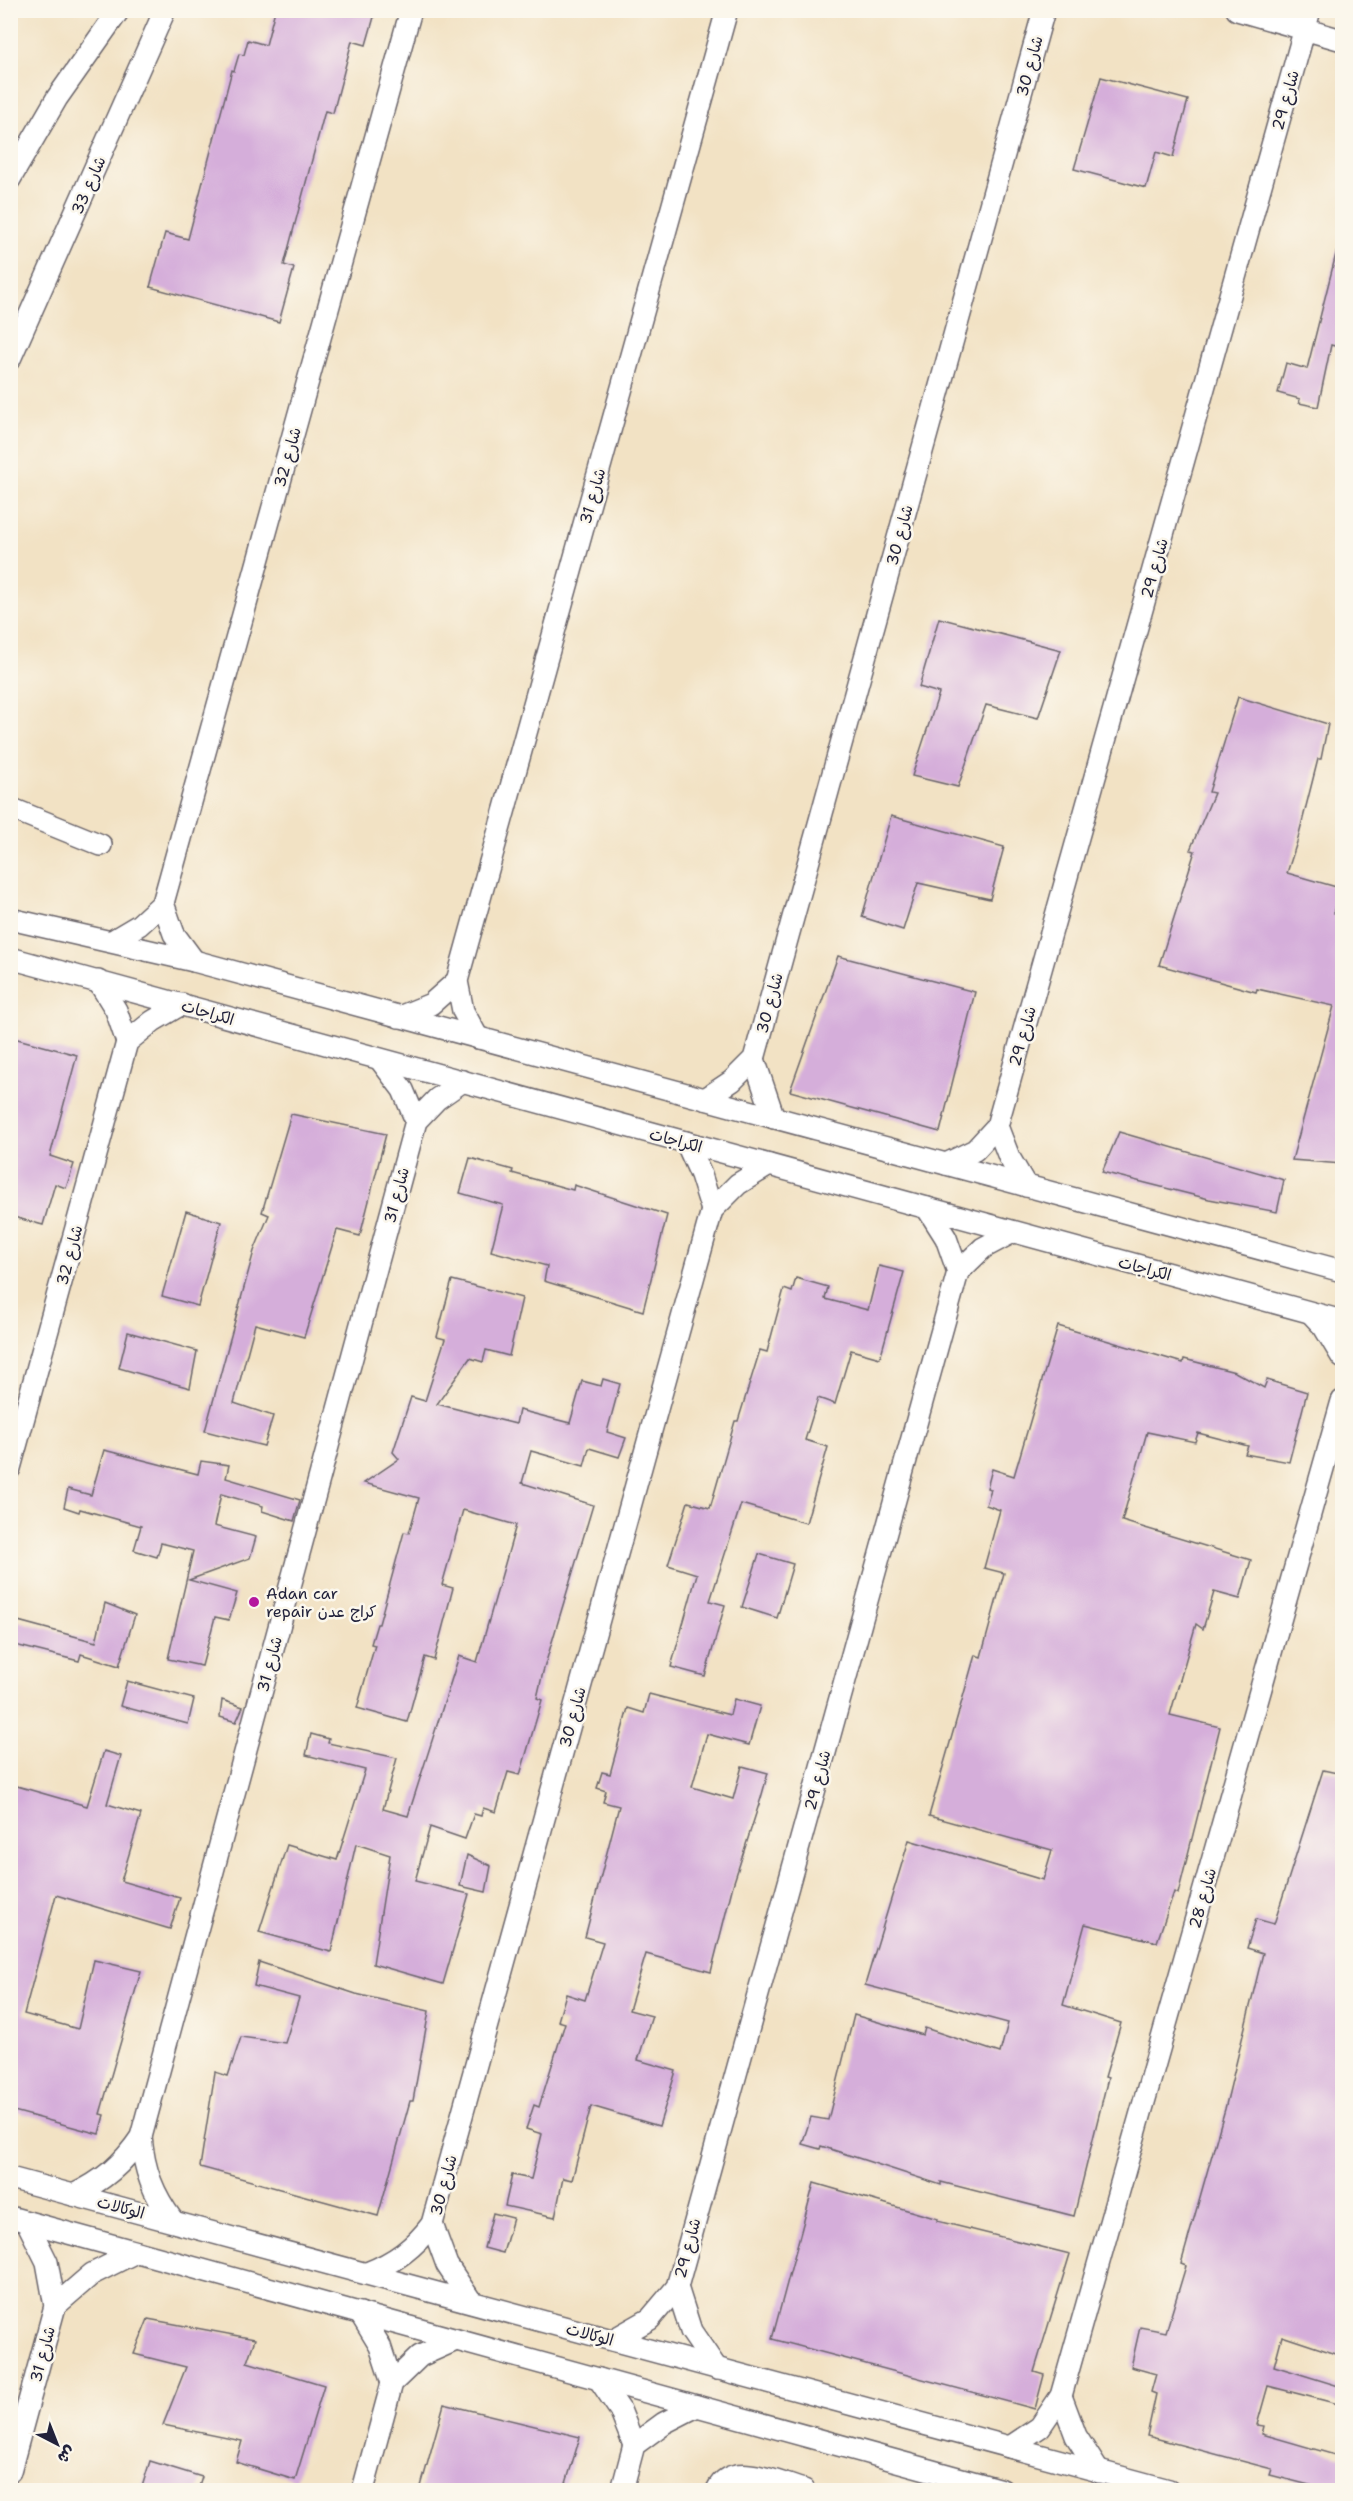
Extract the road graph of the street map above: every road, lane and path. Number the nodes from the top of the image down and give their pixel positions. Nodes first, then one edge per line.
1 (119, 10) edge
2 (165, 10) edge
3 (411, 10) edge
4 (727, 10) edge
5 (1044, 10) edge
6 (1237, 10) edge
7 (1308, 20) edge
8 (1342, 40) edge
9 (10, 179) edge
10 (10, 360) edge
11 (10, 808) edge
12 (101, 845) dead end
13 (163, 903) junction
14 (10, 919) edge
15 (112, 941) junction
16 (10, 958) edge
17 (194, 962) junction
18 (98, 981) junction
19 (457, 981) junction
20 (182, 1004) junction
21 (399, 1017) junction
22 (478, 1038) junction
23 (127, 1042) junction
24 (754, 1059) junction
25 (381, 1061) junction
26 (463, 1081) junction
27 (705, 1099) junction
28 (774, 1118) junction
29 (416, 1121) junction
30 (997, 1126) junction
31 (686, 1142) junction
32 (946, 1164) junction
33 (769, 1165) junction
34 (1026, 1186) junction
35 (927, 1208) junction
36 (712, 1210) junction
37 (1013, 1232) junction
38 (1342, 1271) edge
39 (958, 1272) junction
40 (1311, 1313) junction
41 (1342, 1322) edge
42 (1342, 1357) edge
43 (1342, 1401) edge
44 (10, 1468) edge
45 (141, 2137) junction
46 (10, 2178) edge
47 (73, 2194) junction
48 (19, 2219) edge
49 (173, 2221) junction
50 (432, 2224) junction
51 (136, 2252) junction
52 (367, 2273) junction
53 (676, 2287) junction
54 (471, 2301) junction
55 (55, 2306) junction
56 (360, 2313) junction
57 (456, 2340) junction
58 (613, 2340) junction
59 (717, 2369) junction
60 (599, 2379) junction
61 (392, 2383) junction
62 (1061, 2396) junction
63 (697, 2406) junction
64 (634, 2445) junction
65 (1010, 2447) junction
66 (10, 2471) edge
67 (1099, 2472) junction
68 (363, 2490) edge
69 (622, 2490) edge
70 (717, 2490) edge
71 (804, 2490) edge
72 (1002, 2490) edge
73 (1169, 2490) edge

1 - 9 street
2 - 10 street, شارع 33
3 - 13 street, شارع 32
4 - 19 street, شارع 31
5 - 24 street, شارع 30
6 - 7 street
7 - 8 street
7 - 30 street, شارع 29
11 - 12 street
13 - 15 street
13 - 17 street
14 - 15 street
15 - 17 street
16 - 18 street, الكراجات
17 - 21 street
18 - 20 street, الكراجات
18 - 23 street
19 - 21 street
19 - 22 street, شارع 31
20 - 23 street
20 - 25 street, الكراجات
21 - 22 street
22 - 27 street
23 - 44 street, شارع 32
24 - 27 street, شارع 30
24 - 28 street
25 - 26 street, الكراجات
25 - 29 street
26 - 29 street, شارع 31
26 - 31 street, الكراجات
27 - 28 street
28 - 32 street
29 - 45 street, شارع 31
30 - 32 street, شارع 29
30 - 34 street
31 - 33 street, الكراجات
31 - 36 street
32 - 34 street
33 - 35 street, الكراجات
33 - 36 street, شارع 30
34 - 38 street
35 - 37 street, الكراجات
35 - 39 street
36 - 50 street, شارع 30
37 - 39 street
37 - 40 street, الكراجات
39 - 53 street, شارع 29
40 - 41 street, الكراجات
40 - 42 street
43 - 62 street, شارع 28
45 - 47 street, شارع 31
45 - 49 street, شارع 31
46 - 47 street, الوكالات
47 - 49 street, الوكالات
48 - 51 street
48 - 55 street, شارع 31
49 - 52 street, الوكالات
50 - 52 street, شارع 30
50 - 54 street, شارع 30
51 - 55 street, شارع 31
51 - 56 street
52 - 54 street, الوكالات
53 - 58 street, شارع 29
53 - 59 street, شارع 29
54 - 58 street, الوكالات
55 - 66 street, شارع 31
56 - 57 street
56 - 61 street
57 - 60 street
57 - 61 street
58 - 59 street, الوكالات
59 - 65 street, الوكالات
60 - 63 street
60 - 64 street
61 - 68 street
62 - 65 street, شارع 28
62 - 67 street
63 - 64 street
63 - 72 street
64 - 69 street
65 - 67 street, الوكالات
67 - 73 street, الوكالات
70 - 71 street

